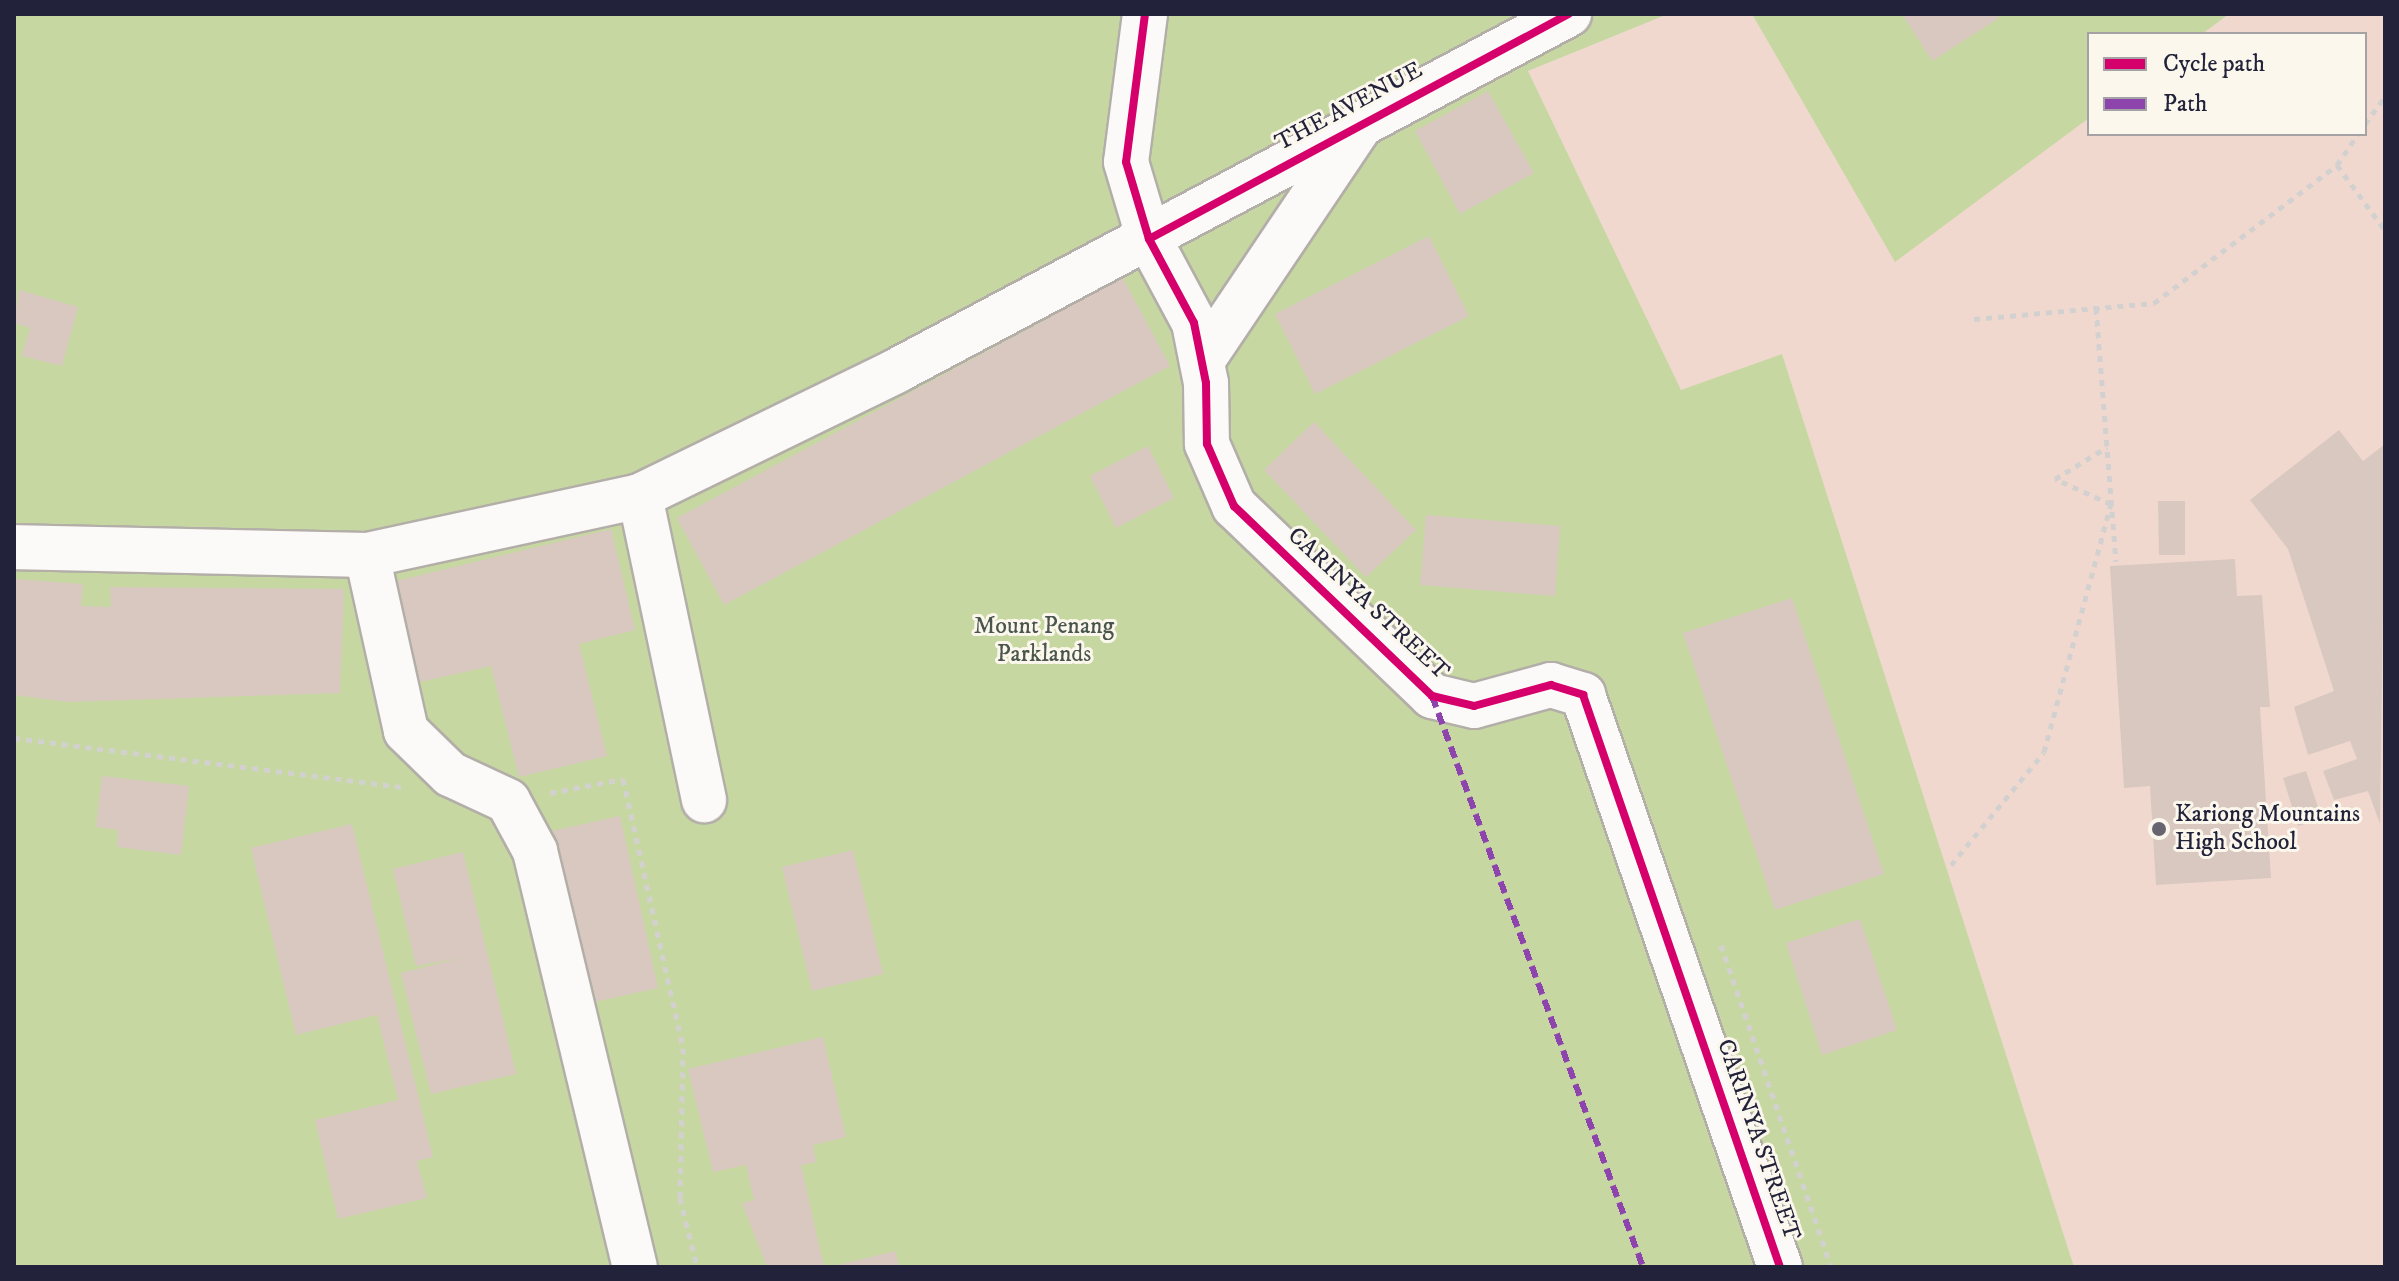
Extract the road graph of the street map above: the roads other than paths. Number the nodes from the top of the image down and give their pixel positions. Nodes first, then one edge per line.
1 (1145, 14) edge
2 (1569, 14) edge
3 (1362, 122) junction
4 (1149, 239) junction
5 (1202, 361) junction
6 (640, 496) junction
7 (14, 547) edge
8 (367, 555) junction
9 (704, 800) dead end
10 (635, 1267) edge
11 (1780, 1267) edge

1 - 4 street, CARINYA STREET
2 - 3 street, THE AVENUE
3 - 4 street, THE AVENUE
3 - 5 street
4 - 5 street, CARINYA STREET
4 - 6 street, THE AVENUE
5 - 11 street, CARINYA STREET
6 - 8 street, THE AVENUE
6 - 9 street
7 - 8 street, THE AVENUE
8 - 10 street

